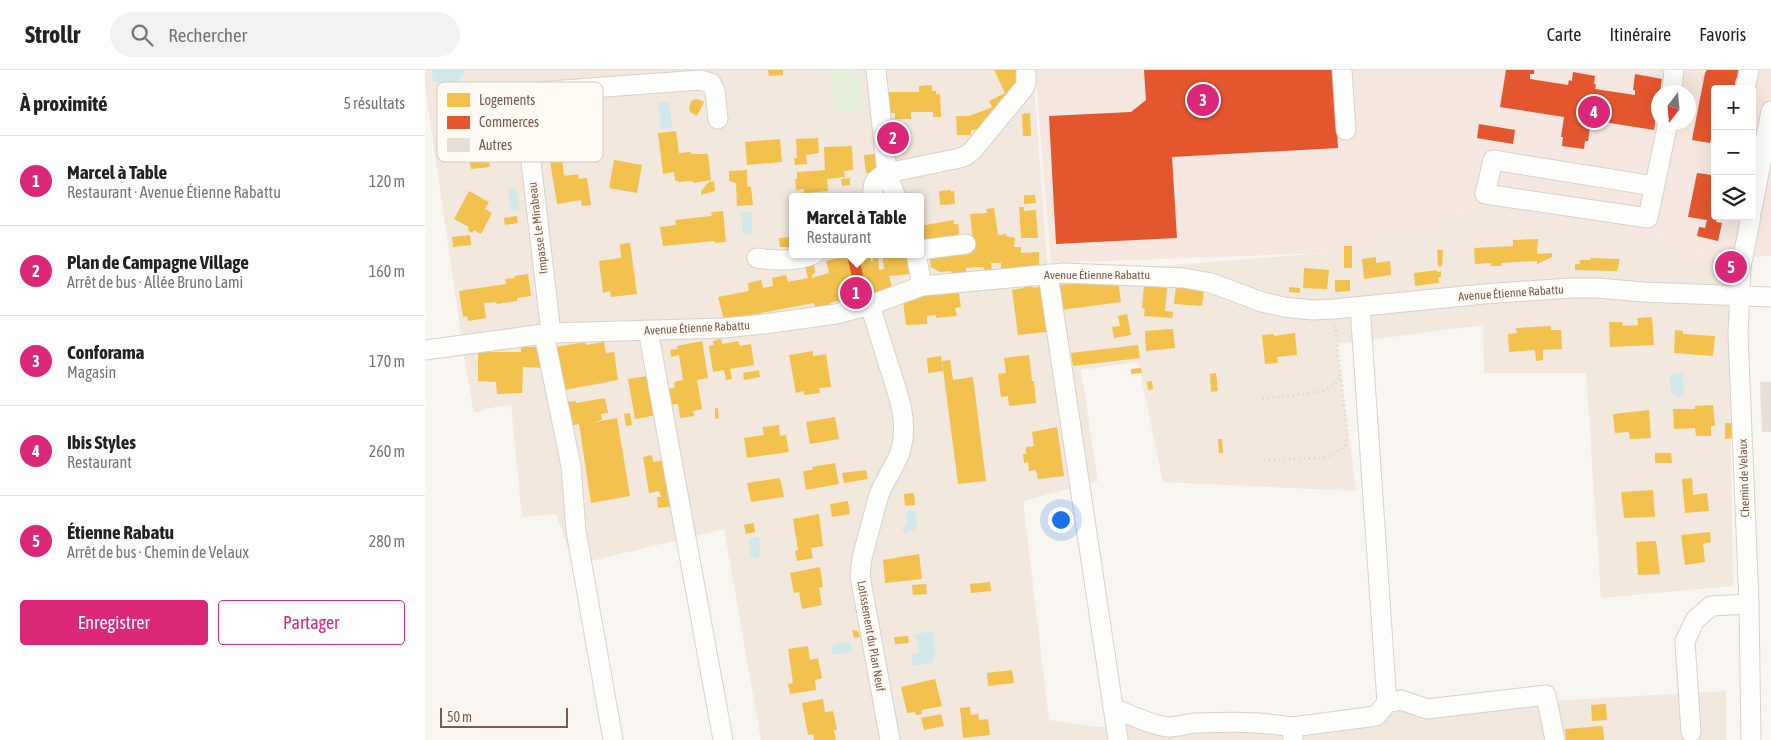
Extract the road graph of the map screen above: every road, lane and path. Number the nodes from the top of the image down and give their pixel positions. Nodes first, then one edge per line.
1 (876, 70) edge
2 (1026, 70) edge
3 (1342, 70) edge
4 (1675, 70) edge
5 (1749, 70) edge
6 (1673, 85) edge
7 (1746, 85) edge
8 (603, 87) edge
9 (1771, 111) edge
10 (717, 119) dead end
11 (1346, 130) dead end
12 (1666, 130) edge
13 (530, 162) edge
14 (887, 173) junction
15 (1654, 186) junction
16 (1756, 188) edge
17 (873, 193) edge
18 (894, 193) edge
19 (1750, 220) edge
20 (966, 244) dead end
21 (924, 249) edge
22 (757, 258) dead end
23 (803, 258) edge
24 (917, 258) edge
25 (1048, 274) junction
26 (922, 286) junction
27 (1739, 294) junction
28 (1771, 297) edge
29 (870, 305) junction
30 (1360, 307) junction
31 (1334, 309) junction
32 (648, 330) junction
33 (547, 334) junction
34 (425, 350) edge
35 (1341, 374) junction
36 (1263, 398) dead end
37 (1264, 460) dead end
38 (1749, 604) junction
39 (1387, 703) junction
40 (1113, 708) junction
41 (1691, 732) dead end
42 (1292, 734) edge
43 (613, 740) edge
44 (723, 740) edge
45 (890, 740) edge
46 (1118, 740) edge
47 (1555, 740) edge
48 (1751, 740) edge

1 - 14 street
2 - 14 street
3 - 11 street
4 - 6 street
5 - 7 street
8 - 10 street
9 - 16 street
12 - 15 street
13 - 33 street, Impasse Le Mirabeau
14 - 17 street
14 - 18 street
15 - 15 street
19 - 27 street, Chemin de Velaux
20 - 21 street
22 - 23 street
24 - 26 street
25 - 26 street, Avenue Étienne Rabattu
25 - 31 street, Avenue Étienne Rabattu
25 - 40 street
26 - 29 street, Avenue Étienne Rabattu
27 - 28 street, Avenue Étienne Rabattu
27 - 30 street, Avenue Étienne Rabattu
27 - 38 street, Chemin de Velaux
29 - 32 street, Avenue Étienne Rabattu
29 - 45 street, Lotissement du Plan Neuf
30 - 31 street, Avenue Étienne Rabattu
30 - 39 street
31 - 35 path
32 - 33 street, Avenue Étienne Rabattu
32 - 44 street
33 - 34 street, Avenue Étienne Rabattu
33 - 43 street, Impasse Le Mirabeau
35 - 36 path
35 - 37 path
38 - 41 street
38 - 48 street, Chemin de Velaux
39 - 42 street
39 - 47 street
40 - 42 street
40 - 46 street

